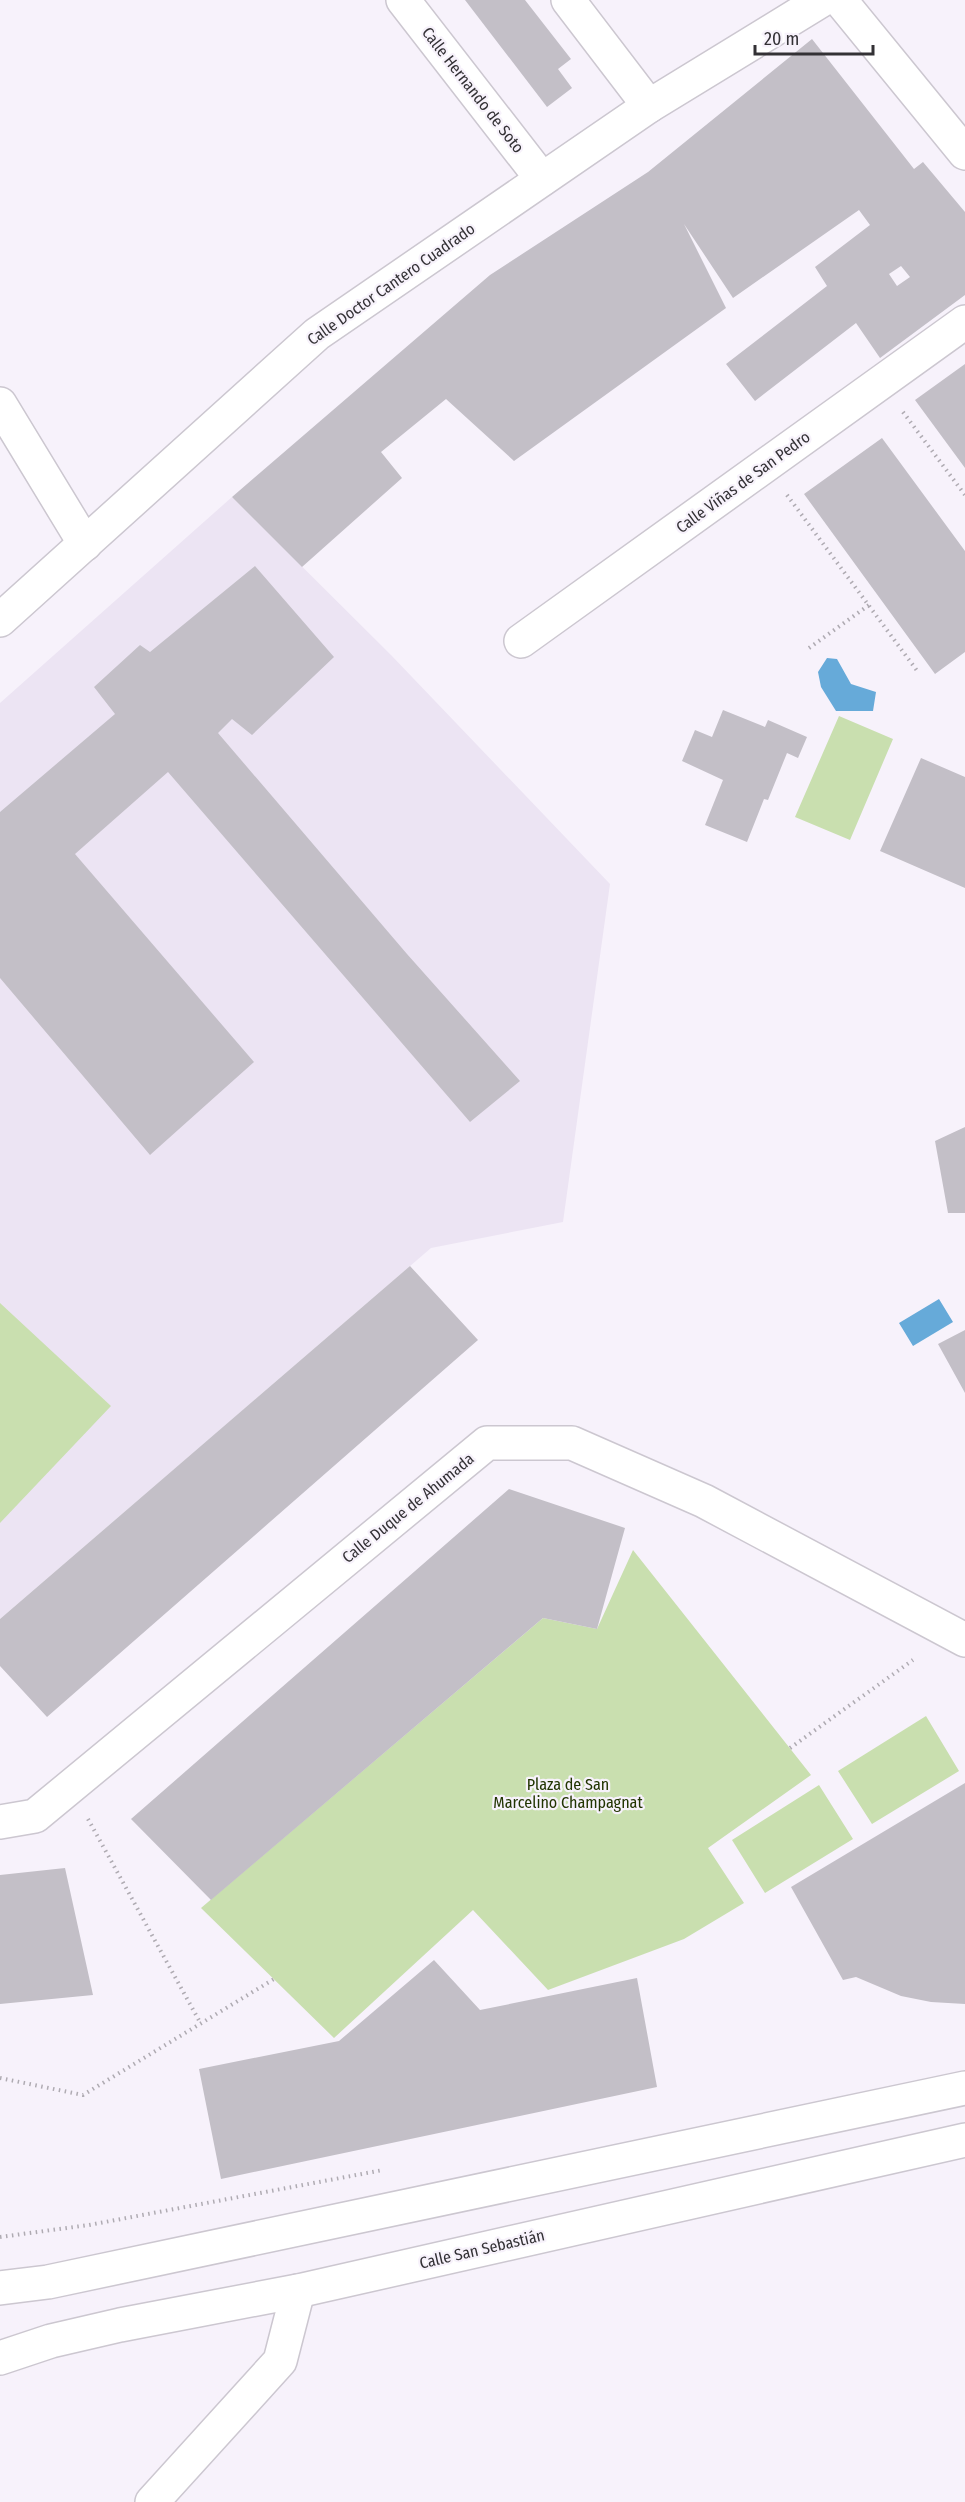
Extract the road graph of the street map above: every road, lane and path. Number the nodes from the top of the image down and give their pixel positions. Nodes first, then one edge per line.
1 (403, 0) edge
2 (568, 0) edge
3 (822, 0) edge
4 (840, 0) edge
5 (649, 106) junction
6 (965, 153) edge
7 (542, 179) junction
8 (965, 322) edge
9 (881, 382) junction
10 (0, 404) edge
11 (765, 466) junction
12 (965, 495) edge
13 (85, 544) junction
14 (869, 605) junction
15 (0, 620) edge
16 (521, 641) dead end
17 (809, 648) dead end
18 (918, 672) dead end
19 (965, 1640) edge
20 (913, 1660) dead end
21 (790, 1748) dead end
22 (70, 1786) junction
23 (0, 1822) edge
24 (274, 1979) dead end
25 (201, 2024) junction
26 (0, 2078) edge
27 (965, 2088) edge
28 (965, 2140) edge
29 (0, 2288) edge
30 (298, 2291) junction
31 (0, 2358) edge
32 (152, 2502) edge

1 - 7 street, Calle Hernando de Soto
2 - 5 street
3 - 5 street, Calle Doctor Cantero Cuadrado
4 - 6 street
5 - 7 street, Calle Doctor Cantero Cuadrado
7 - 13 street, Calle Doctor Cantero Cuadrado
8 - 9 street, Calle Viñas de San Pedro
9 - 11 street, Calle Viñas de San Pedro
9 - 12 path
10 - 13 street
11 - 14 path
11 - 16 street, Calle Viñas de San Pedro
13 - 15 street, Calle Doctor Cantero Cuadrado
14 - 17 path
14 - 18 path
19 - 22 street, Calle Duque de Ahumada
20 - 21 path
22 - 23 street, Calle Duque de Ahumada
22 - 25 path
24 - 25 path
25 - 26 path
27 - 29 street
28 - 30 street, Calle San Sebastián
30 - 31 street, Calle San Sebastián
30 - 32 street

